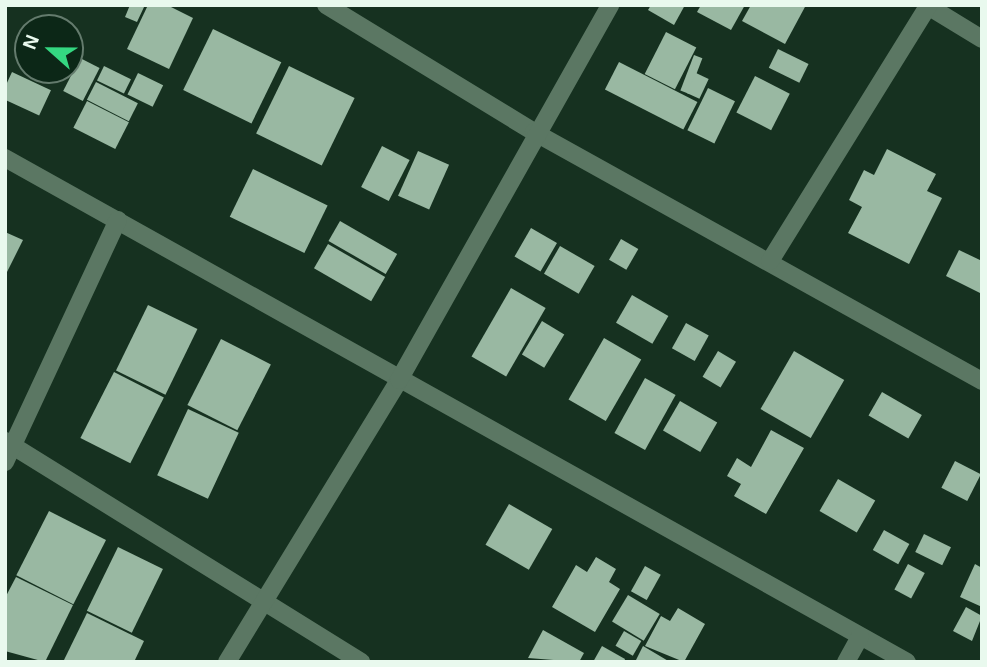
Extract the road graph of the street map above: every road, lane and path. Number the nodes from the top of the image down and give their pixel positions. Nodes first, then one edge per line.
1 (326, 5) edge
2 (610, 5) edge
3 (928, 6) edge
4 (982, 39) edge
5 (534, 132) junction
6 (5, 158) edge
7 (118, 220) junction
8 (771, 261) junction
9 (399, 380) junction
10 (982, 381) edge
11 (9, 443) edge
12 (5, 462) edge
13 (262, 605) junction
14 (860, 637) junction
15 (227, 662) edge
16 (361, 662) edge
17 (846, 662) edge
18 (907, 662) edge

1 - 5 street
2 - 5 street
3 - 4 street
3 - 8 street
5 - 8 street
5 - 9 street
6 - 7 street
7 - 9 street
7 - 11 street
8 - 10 street
9 - 13 street
9 - 14 street
11 - 12 street
11 - 13 street
13 - 15 street
13 - 16 street
14 - 17 street
14 - 18 street

